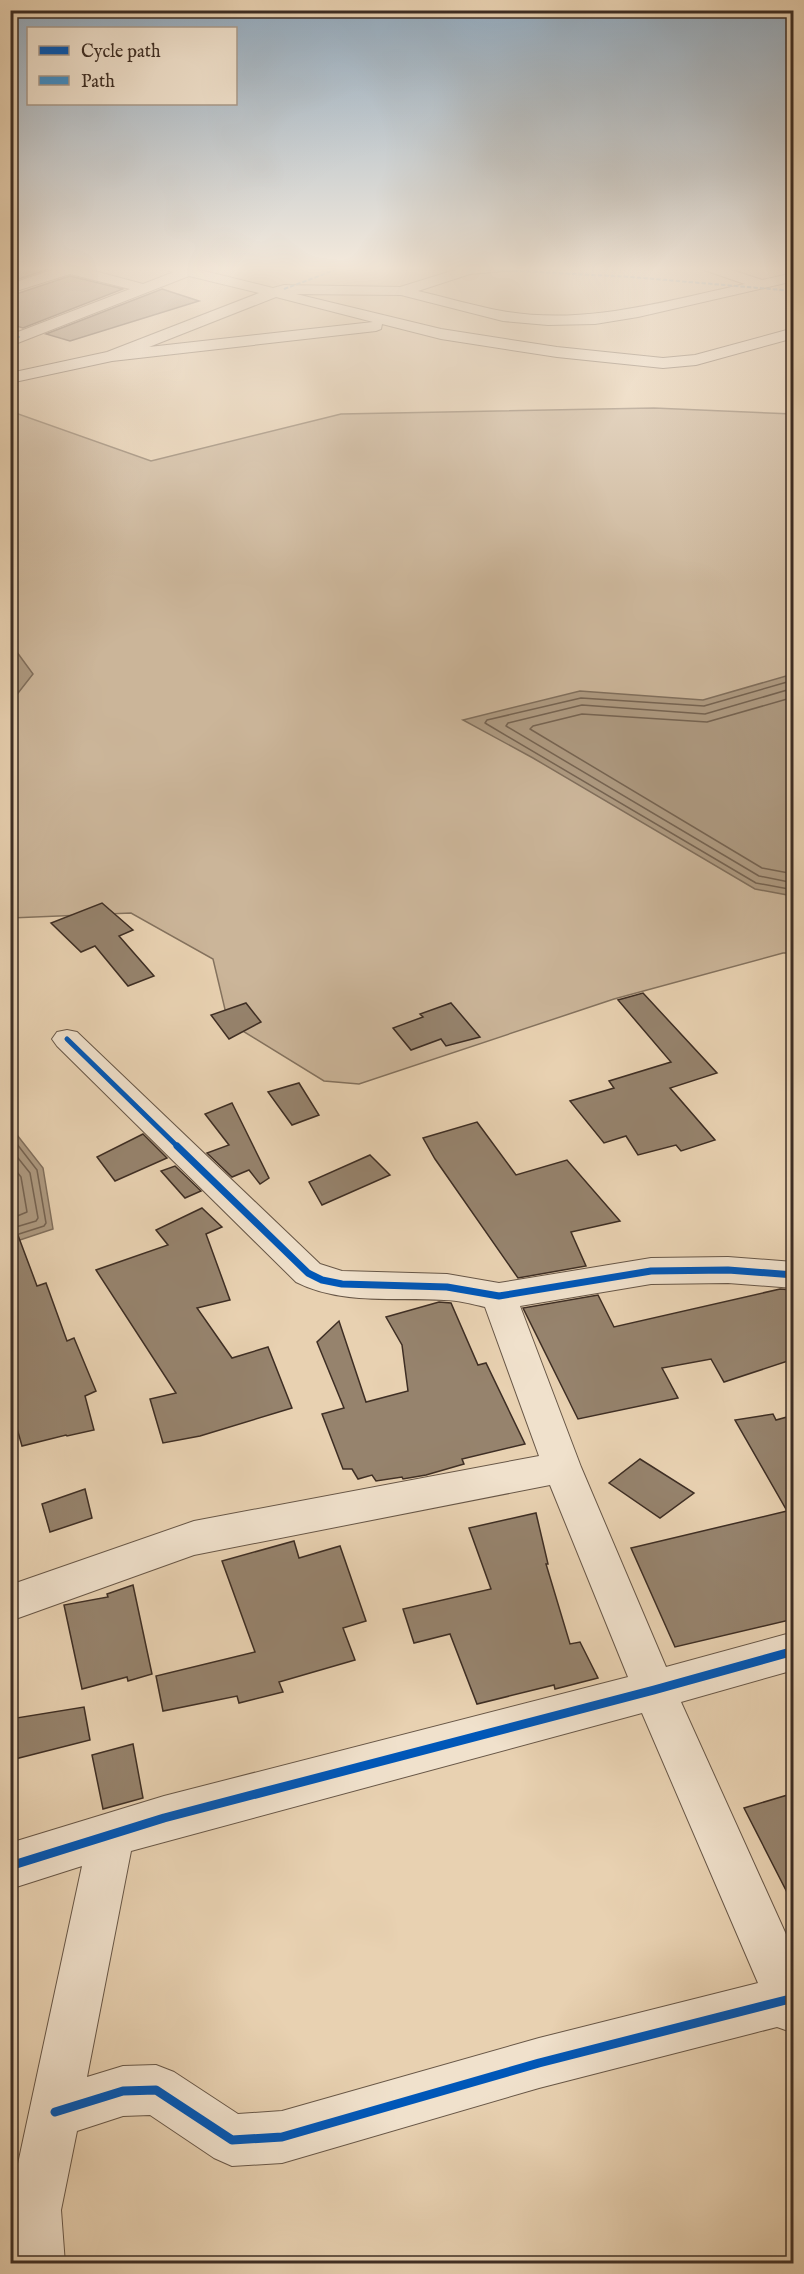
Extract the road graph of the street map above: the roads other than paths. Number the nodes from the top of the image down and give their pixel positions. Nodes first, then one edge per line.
1 (37, 372) edge
2 (10, 378) edge
3 (67, 1039) dead end
4 (794, 1275) edge
5 (499, 1296) junction
6 (562, 1467) junction
7 (10, 1603) edge
8 (794, 1651) edge
9 (654, 1690) junction
10 (111, 1835) junction
11 (10, 1866) edge
12 (792, 2002) edge
13 (55, 2112) junction
14 (23, 2214) edge
15 (38, 2264) edge

1 - 2 street
3 - 5 street
4 - 5 street
5 - 6 street
6 - 7 street
6 - 9 street
8 - 9 street
9 - 10 street
9 - 12 street
10 - 11 street
10 - 13 street
12 - 13 street
13 - 14 street
14 - 15 street

